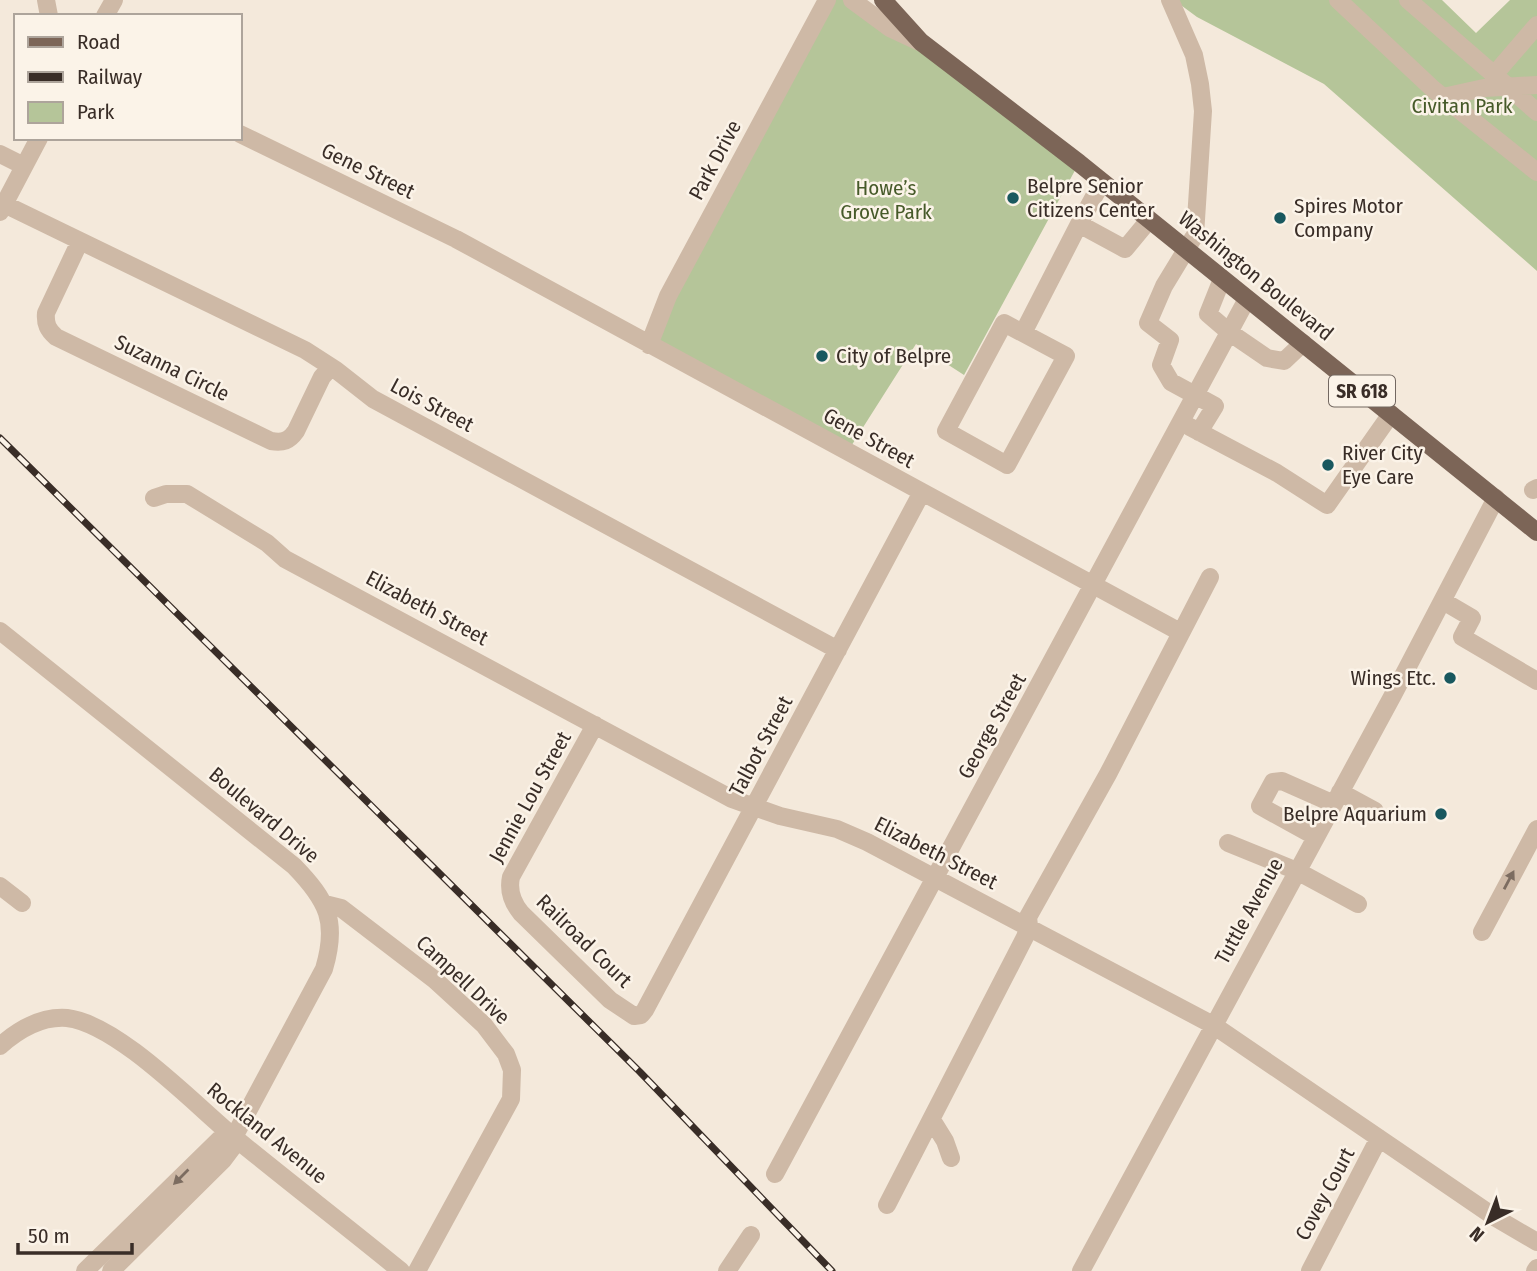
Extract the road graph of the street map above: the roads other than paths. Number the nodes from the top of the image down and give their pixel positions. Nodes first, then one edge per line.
1 (827, 0) edge
2 (852, 0) edge
3 (883, 0) edge
4 (1170, 0) edge
5 (1338, 0) edge
6 (1408, 0) edge
7 (1537, 26) edge
8 (921, 42) junction
9 (1499, 80) junction
10 (1537, 85) edge
11 (1443, 97) junction
12 (1537, 112) edge
13 (242, 135) edge
14 (38, 140) edge
15 (0, 154) edge
16 (24, 166) junction
17 (1537, 172) edge
18 (1102, 182) junction
19 (2, 208) edge
20 (1150, 220) junction
21 (1079, 225) junction
22 (80, 242) junction
23 (1186, 250) junction
24 (1222, 278) junction
25 (1247, 299) junction
26 (1229, 332) junction
27 (1023, 333) junction
28 (1303, 343) junction
29 (649, 345) junction
30 (331, 367) junction
31 (1196, 396) junction
32 (1391, 414) junction
33 (1182, 422) junction
34 (1199, 432) junction
35 (922, 492) junction
36 (154, 498) dead end
37 (1496, 498) junction
38 (1537, 532) edge
39 (1210, 577) dead end
40 (1093, 586) junction
41 (1443, 601) junction
42 (0, 631) edge
43 (1180, 632) junction
44 (838, 650) junction
45 (1537, 681) edge
46 (595, 725) junction
47 (1337, 798) junction
48 (754, 807) junction
49 (1375, 811) dead end
50 (1537, 829) edge
51 (1316, 837) junction
52 (1228, 843) dead end
53 (1297, 871) junction
54 (936, 877) junction
55 (0, 886) edge
56 (510, 892) joint
57 (22, 903) dead end
58 (325, 904) junction
59 (1358, 904) dead end
60 (1029, 926) junction
61 (1482, 932) dead end
62 (634, 1016) joint
63 (1213, 1025) junction
64 (0, 1046) edge
65 (932, 1120) junction
66 (234, 1137) junction
67 (1379, 1138) junction
68 (951, 1158) dead end
69 (775, 1174) dead end
70 (887, 1205) dead end
71 (149, 1221) junction
72 (751, 1235) dead end
73 (1537, 1242) edge
74 (85, 1271) edge
75 (111, 1271) edge
76 (401, 1271) edge
77 (417, 1271) edge
78 (727, 1271) edge
79 (1080, 1271) edge
80 (1310, 1271) edge

1 - 29 street, Park Drive
2 - 8 street
3 - 8 main road, Washington Boulevard / SR 618
4 - 23 street
5 - 11 street
6 - 9 street
7 - 9 street
8 - 18 main road, Washington Boulevard / SR 618
9 - 10 street
9 - 11 street
9 - 12 street
11 - 17 street
13 - 29 street, Gene Street
14 - 16 street
15 - 16 street
16 - 19 street
18 - 20 main road, Washington Boulevard / SR 618
18 - 21 street
19 - 22 street, Lois Street
20 - 21 street
20 - 23 main road, Washington Boulevard / SR 618
21 - 27 street
22 - 30 street, Lois Street
22 - 30 street, Suzanna Circle
23 - 24 main road, Washington Boulevard / SR 618
23 - 31 street
24 - 25 main road, Washington Boulevard / SR 618
24 - 26 street
25 - 26 street, George Street
25 - 28 main road, Washington Boulevard / SR 618
26 - 28 street
26 - 31 street, George Street
27 - 27 street
28 - 32 main road, Washington Boulevard / SR 618
29 - 35 street, Gene Street
30 - 44 street, Lois Street
31 - 33 street, George Street
31 - 34 street
32 - 34 street
32 - 37 main road, Washington Boulevard / SR 618
33 - 34 street
33 - 40 street, George Street
35 - 40 street, Gene Street
35 - 44 street, Talbot Street
36 - 46 street, Elizabeth Street
37 - 38 main road, Washington Boulevard / SR 618
37 - 41 street, Tuttle Avenue
39 - 43 street
40 - 43 street, Gene Street
40 - 54 street, George Street
41 - 45 street
41 - 47 street, Tuttle Avenue
42 - 58 street, Boulevard Drive
43 - 60 street
44 - 48 street, Talbot Street
46 - 48 street, Elizabeth Street
46 - 56 street, Jennie Lou Street
47 - 49 street
47 - 51 street, Tuttle Avenue
47 - 51 street
48 - 54 street, Elizabeth Street
48 - 62 street, Talbot Street
61 -> 50 street
51 - 53 street, Tuttle Avenue
52 - 53 street
53 - 59 street
53 - 63 street, Tuttle Avenue
54 - 60 street, Elizabeth Street
54 - 69 street, George Street
55 - 57 street
56 - 62 street, Railroad Court
58 - 66 street, Boulevard Drive
58 - 77 street, Campell Drive
60 - 63 street, Elizabeth Street
60 - 65 street
63 - 67 street, Elizabeth Street
63 - 79 street, Tuttle Avenue
64 - 66 street, Rockland Avenue
65 - 68 street
65 - 70 street
66 - 71 street
66 - 76 street, Rockland Avenue
67 - 73 street, Elizabeth Street
67 - 80 street, Covey Court
71 - 74 street
71 - 75 street
72 - 78 street

